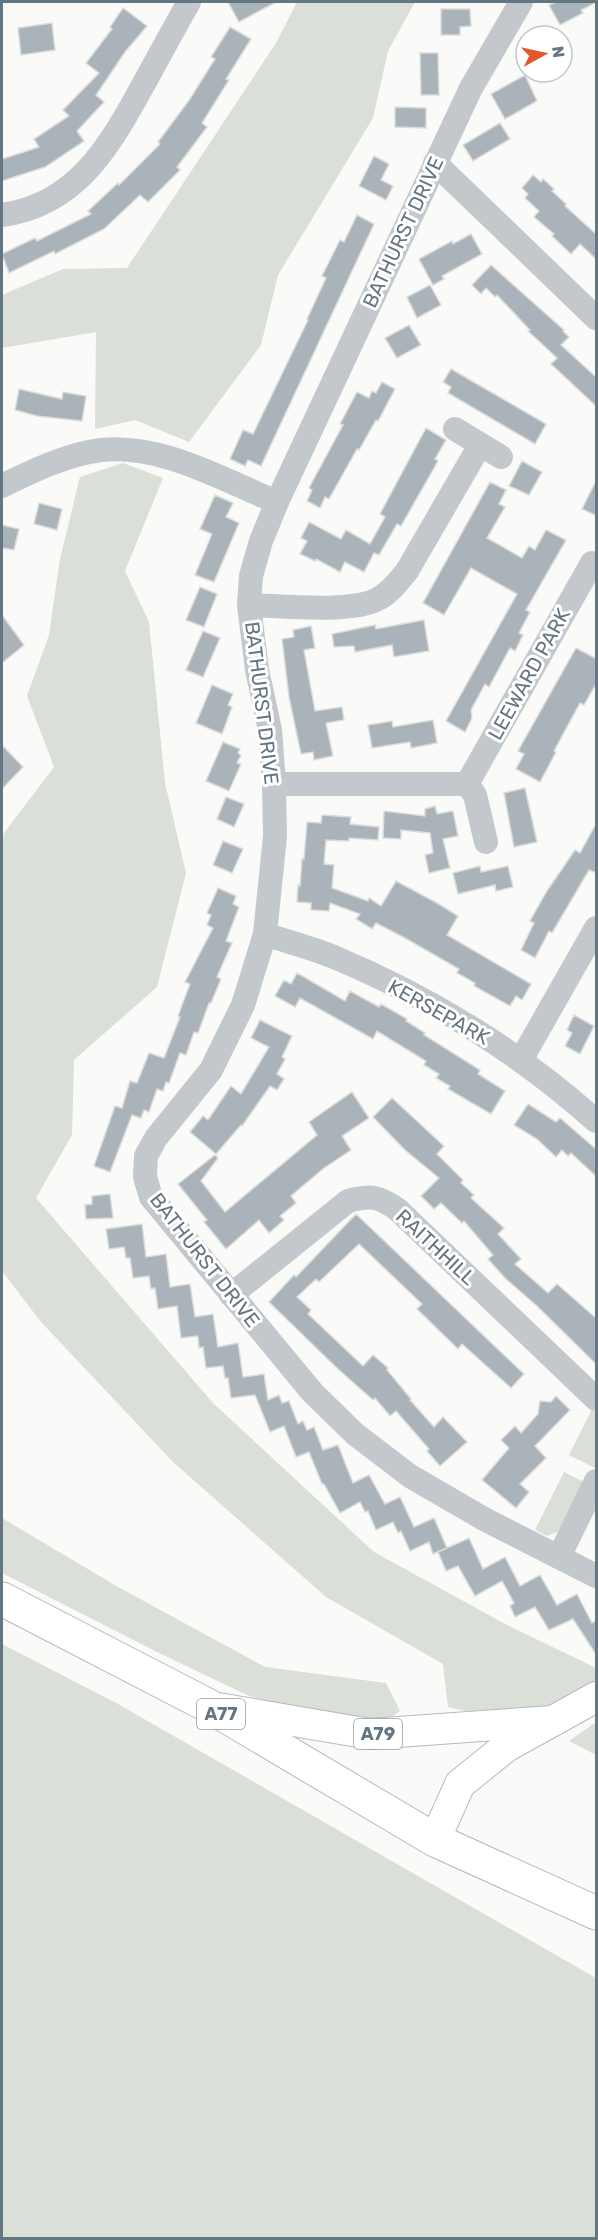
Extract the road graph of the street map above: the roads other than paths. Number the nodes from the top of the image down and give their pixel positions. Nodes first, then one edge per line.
1 (189, 2) edge
2 (521, 2) edge
3 (435, 163) junction
4 (2, 215) edge
5 (597, 318) edge
6 (455, 429) dead end
7 (480, 445) junction
8 (501, 457) dead end
9 (2, 486) edge
10 (277, 502) junction
11 (590, 562) edge
12 (249, 605) junction
13 (274, 784) junction
14 (467, 784) junction
15 (486, 842) dead end
16 (597, 928) edge
17 (265, 934) junction
18 (520, 1060) junction
19 (597, 1121) edge
20 (231, 1295) junction
21 (597, 1399) edge
22 (597, 1481) edge
23 (559, 1557) junction
24 (597, 1576) edge
25 (2, 1599) edge
26 (597, 1697) edge
27 (207, 1705) junction
28 (552, 1721) junction
29 (435, 1840) junction
30 (597, 1913) edge

1 - 4 street
2 - 3 street, BATHURST DRIVE
3 - 5 street
3 - 10 street, BATHURST DRIVE
6 - 7 street
7 - 8 street
7 - 12 street
9 - 10 street
10 - 12 street, BATHURST DRIVE
11 - 14 street, LEEWARD PARK
12 - 13 street, BATHURST DRIVE
13 - 14 street
13 - 17 street, BATHURST DRIVE
14 - 15 street
16 - 18 street
17 - 18 street, KERSEPARK
17 - 20 street, BATHURST DRIVE
18 - 19 street, KERSEPARK
20 - 21 street, RAITHHILL
20 - 23 street, BATHURST DRIVE
22 - 23 street
23 - 24 street, BATHURST DRIVE
25 - 27 highway, A77
26 - 28 main road, A79
27 - 28 main road, A79
27 - 29 highway, A77
28 - 29 main road, A79
29 - 30 highway, A77

